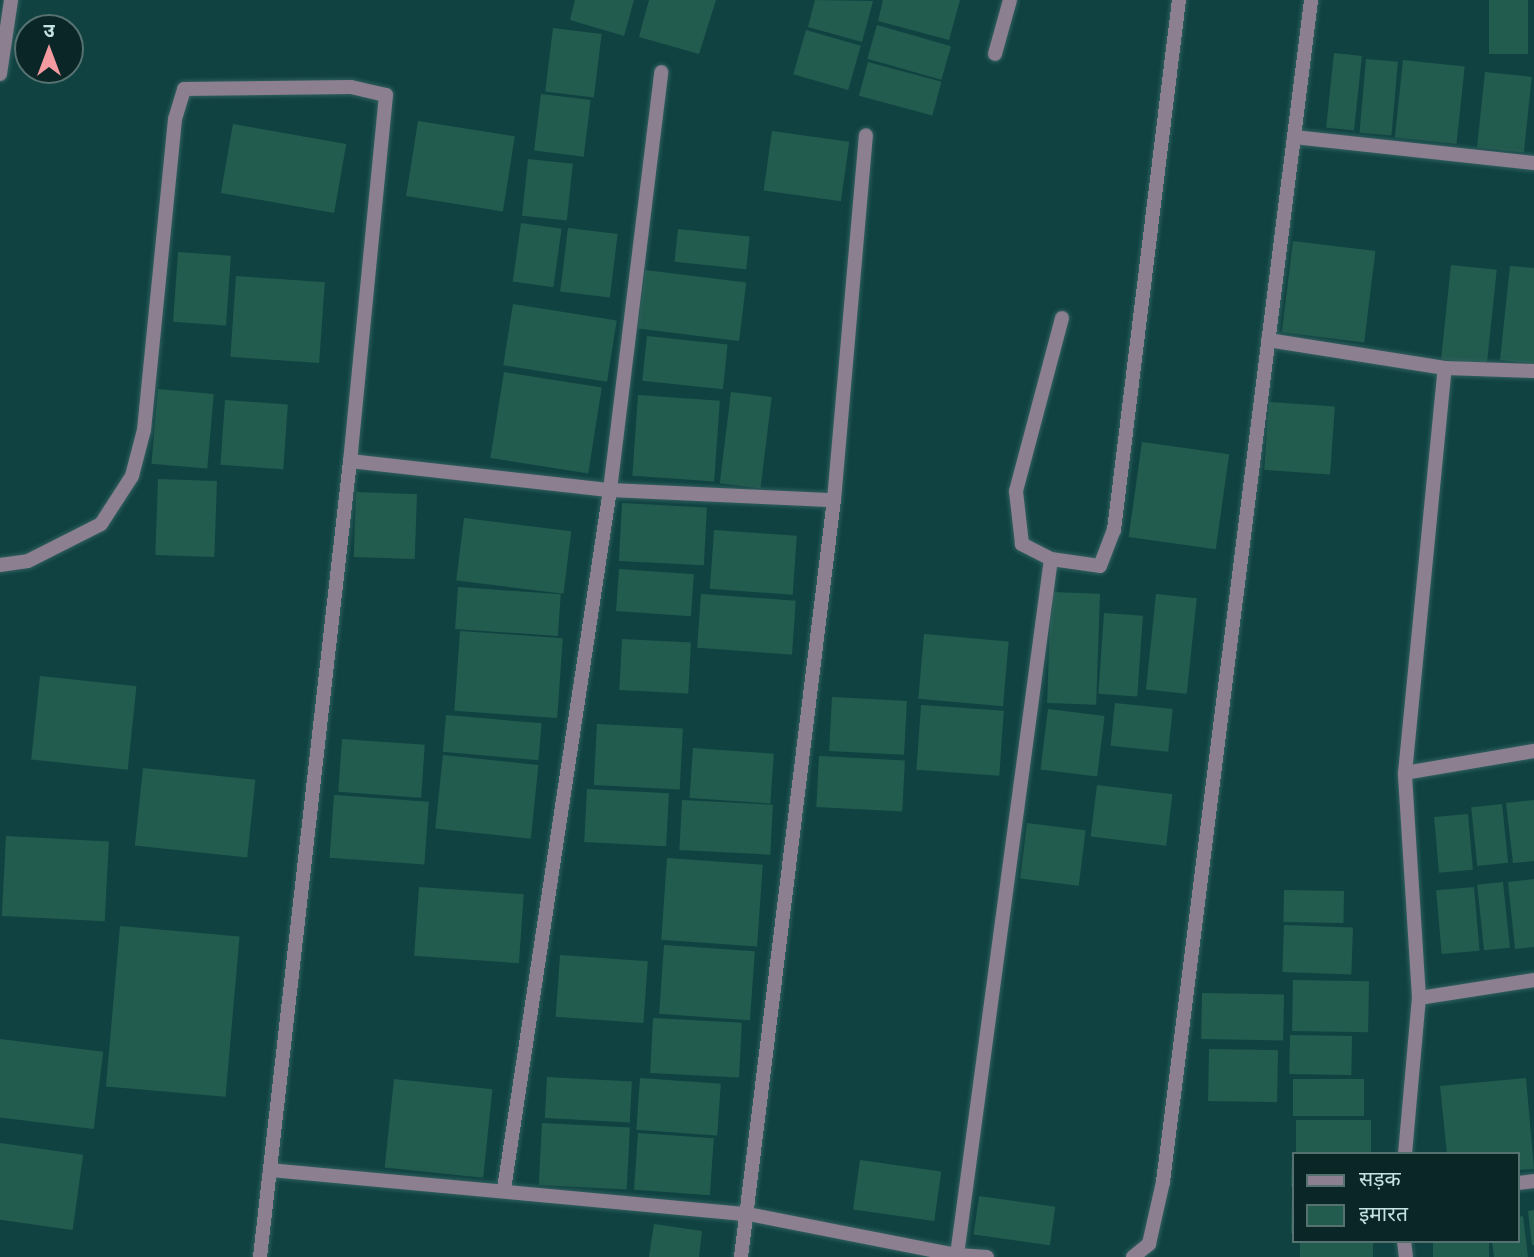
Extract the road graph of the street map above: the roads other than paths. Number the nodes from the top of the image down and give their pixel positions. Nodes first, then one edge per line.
1 (11, 0) edge
2 (1010, 0) edge
3 (1179, 0) edge
4 (1311, 0) edge
5 (995, 54) dead end
6 (661, 72) dead end
7 (0, 74) edge
8 (866, 135) dead end
9 (1294, 137) junction
10 (1534, 163) edge
11 (1062, 318) dead end
12 (1268, 340) junction
13 (1445, 369) junction
14 (1534, 371) edge
15 (350, 461) junction
16 (610, 490) junction
17 (834, 500) junction
18 (1051, 559) junction
19 (0, 565) edge
20 (1534, 751) edge
21 (1405, 772) junction
22 (1534, 980) edge
23 (1419, 998) junction
24 (1405, 1152) edge
25 (271, 1170) junction
26 (503, 1189) junction
27 (748, 1214) junction
28 (957, 1255) junction
29 (260, 1257) edge
30 (741, 1257) edge
31 (986, 1257) edge
32 (1133, 1257) edge

1 - 7 street
2 - 5 street
3 - 18 street
4 - 9 street
6 - 16 street
8 - 17 street
9 - 10 street
9 - 12 street
11 - 18 street
12 - 13 street
12 - 32 street
13 - 14 street
13 - 21 street
15 - 16 street
15 - 19 street
15 - 25 street
16 - 17 street
16 - 26 street
17 - 27 street
18 - 28 street
20 - 21 street
21 - 23 street
22 - 23 street
23 - 24 street
25 - 26 street
25 - 29 street
26 - 27 street
27 - 28 street
27 - 30 street
28 - 31 street

